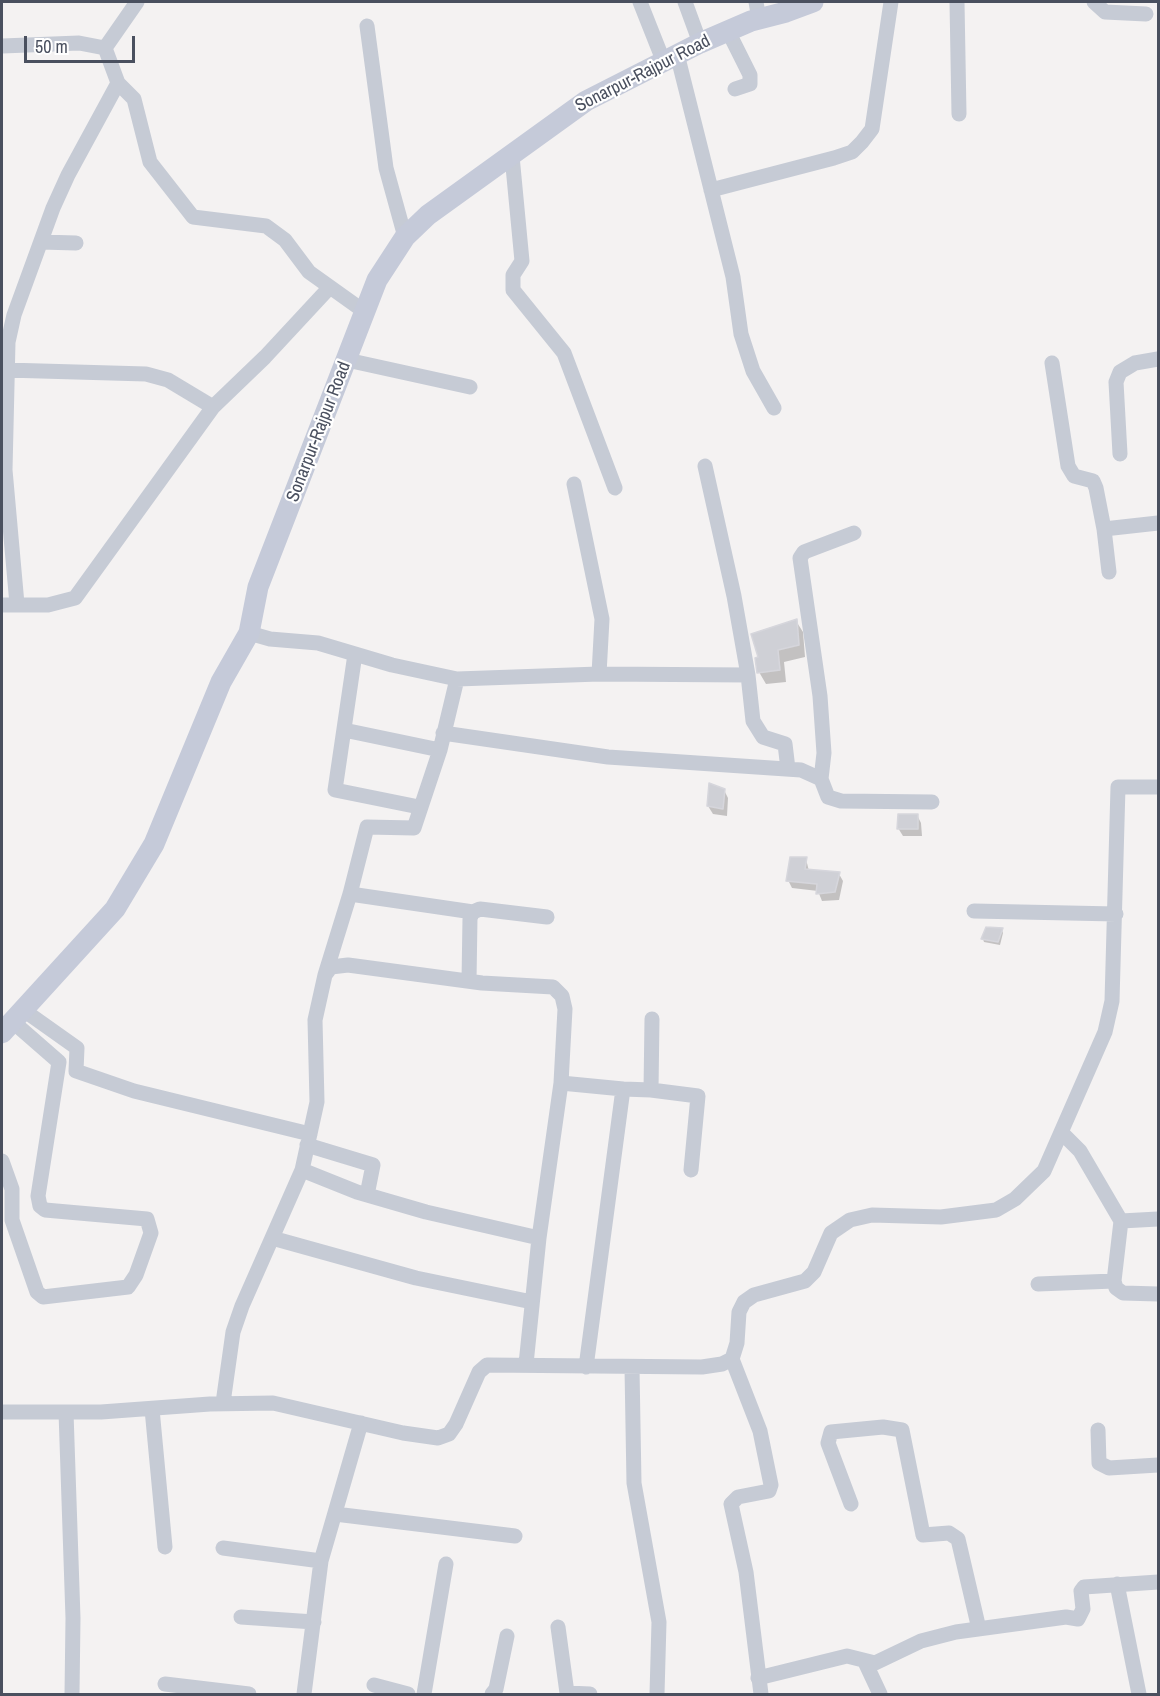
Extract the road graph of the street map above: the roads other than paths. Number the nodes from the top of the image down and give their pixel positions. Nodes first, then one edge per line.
1 (137, 2) edge
2 (640, 2) edge
3 (686, 2) edge
4 (813, 2) edge
5 (891, 2) edge
6 (957, 2) edge
7 (1094, 2) edge
8 (757, 10) edge
9 (1146, 14) dead end
10 (367, 26) dead end
11 (728, 31) junction
12 (700, 43) junction
13 (2, 46) edge
14 (105, 48) junction
15 (670, 57) junction
16 (118, 83) junction
17 (735, 89) dead end
18 (958, 114) dead end
19 (512, 156) junction
20 (711, 190) junction
21 (405, 237) junction
22 (41, 242) junction
23 (76, 243) dead end
24 (330, 287) junction
25 (365, 312) junction
26 (1158, 359) edge
27 (347, 360) junction
28 (1052, 363) dead end
29 (6, 370) junction
30 (470, 387) dead end
31 (213, 407) junction
32 (774, 408) dead end
33 (1120, 454) dead end
34 (705, 466) dead end
35 (574, 484) dead end
36 (615, 488) dead end
37 (1158, 523) edge
38 (1104, 529) junction
39 (854, 533) dead end
40 (1108, 572) dead end
41 (9, 604) edge
42 (249, 633) junction
43 (355, 654) junction
44 (599, 674) junction
45 (748, 675) junction
46 (457, 679) junction
47 (344, 730) junction
48 (443, 733) junction
49 (440, 750) junction
50 (788, 769) junction
51 (821, 779) junction
52 (1158, 787) edge
53 (932, 802) dead end
54 (419, 807) junction
55 (350, 894) junction
56 (974, 911) dead end
57 (473, 912) junction
58 (1116, 914) junction
59 (548, 917) dead end
60 (325, 975) junction
61 (469, 981) junction
62 (652, 1019) dead end
63 (12, 1021) edge
64 (561, 1083) junction
65 (623, 1089) junction
66 (651, 1090) junction
67 (1061, 1132) junction
68 (308, 1139) junction
69 (2, 1161) edge
70 (302, 1170) junction
71 (691, 1170) dead end
72 (367, 1195) junction
73 (1158, 1220) edge
74 (1120, 1221) junction
75 (272, 1238) junction
76 (539, 1238) junction
77 (1114, 1281) junction
78 (1038, 1284) dead end
79 (1158, 1294) edge
80 (532, 1302) junction
81 (732, 1359) junction
82 (526, 1364) junction
83 (586, 1367) junction
84 (632, 1368) junction
85 (223, 1403) junction
86 (152, 1409) junction
87 (2, 1412) edge
88 (66, 1412) junction
89 (361, 1423) junction
90 (1098, 1430) dead end
91 (1158, 1465) edge
92 (851, 1504) dead end
93 (335, 1514) junction
94 (515, 1536) dead end
95 (165, 1547) dead end
96 (223, 1548) dead end
97 (321, 1561) junction
98 (446, 1564) dead end
99 (1158, 1582) edge
100 (1118, 1584) junction
101 (241, 1617) dead end
102 (314, 1622) junction
103 (558, 1627) dead end
104 (979, 1629) junction
105 (507, 1636) dead end
106 (865, 1662) junction
107 (758, 1678) junction
108 (165, 1684) dead end
109 (374, 1685) dead end
110 (72, 1695) edge
111 (249, 1695) edge
112 (304, 1695) edge
113 (408, 1695) edge
114 (424, 1695) edge
115 (492, 1695) edge
116 (590, 1695) edge
117 (657, 1695) edge
118 (761, 1695) edge
119 (880, 1695) edge
120 (1139, 1695) edge

1 - 14 street
2 - 15 street
3 - 12 street
4 - 8 main road, Sonarpur-Rajpur Road
5 - 20 street
6 - 18 street
7 - 9 street
8 - 11 main road, Sonarpur-Rajpur Road
10 - 21 street
11 - 12 main road, Sonarpur-Rajpur Road
11 - 17 street
12 - 15 main road, Sonarpur-Rajpur Road
13 - 14 street
14 - 16 street
15 - 19 main road, Sonarpur-Rajpur Road
15 - 20 street
16 - 22 street
16 - 24 street
19 - 21 main road, Sonarpur-Rajpur Road
19 - 36 street
20 - 32 street
21 - 25 main road, Sonarpur-Rajpur Road
22 - 23 street
22 - 29 street
24 - 25 street
24 - 31 street
25 - 27 main road, Sonarpur-Rajpur Road
26 - 33 street
27 - 30 street
27 - 42 main road, Sonarpur-Rajpur Road
28 - 38 street
29 - 31 street
29 - 41 street
31 - 41 street
34 - 45 street
35 - 44 street
37 - 38 street
38 - 40 street
39 - 51 street
42 - 43 street
42 - 63 main road, Sonarpur-Rajpur Road
43 - 46 street
43 - 47 street
44 - 45 street
44 - 46 street
45 - 50 street
46 - 48 street
47 - 49 street
47 - 54 street
48 - 49 street
48 - 50 street
49 - 54 street
50 - 51 street
51 - 53 street
52 - 58 street
54 - 55 street
55 - 57 street
55 - 60 street
56 - 58 street
57 - 59 street
57 - 61 street
58 - 67 street
60 - 61 street
60 - 68 street
61 - 64 street
62 - 66 street
63 - 68 street
63 - 69 street
64 - 65 street
64 - 76 street
65 - 66 street
65 - 83 street
66 - 71 street
67 - 74 street
67 - 81 street
68 - 70 street
68 - 72 street
70 - 72 street
70 - 75 street
72 - 76 street
73 - 74 street
74 - 77 street
75 - 80 street
75 - 85 street
76 - 80 street
77 - 78 street
77 - 79 street
80 - 82 street
81 - 84 street
81 - 107 street
82 - 83 street
82 - 89 street
83 - 84 street
84 - 117 street
85 - 86 street
85 - 89 street
86 - 88 street
86 - 95 street
87 - 88 street
88 - 110 street
89 - 93 street
90 - 91 street
92 - 104 street
93 - 94 street
93 - 97 street
96 - 97 street
97 - 102 street
98 - 114 street
99 - 100 street
100 - 104 street
100 - 120 street
101 - 102 street
102 - 112 street
103 - 116 street
104 - 106 street
105 - 115 street
106 - 107 street
106 - 119 street
107 - 118 street
108 - 111 street
109 - 113 street

